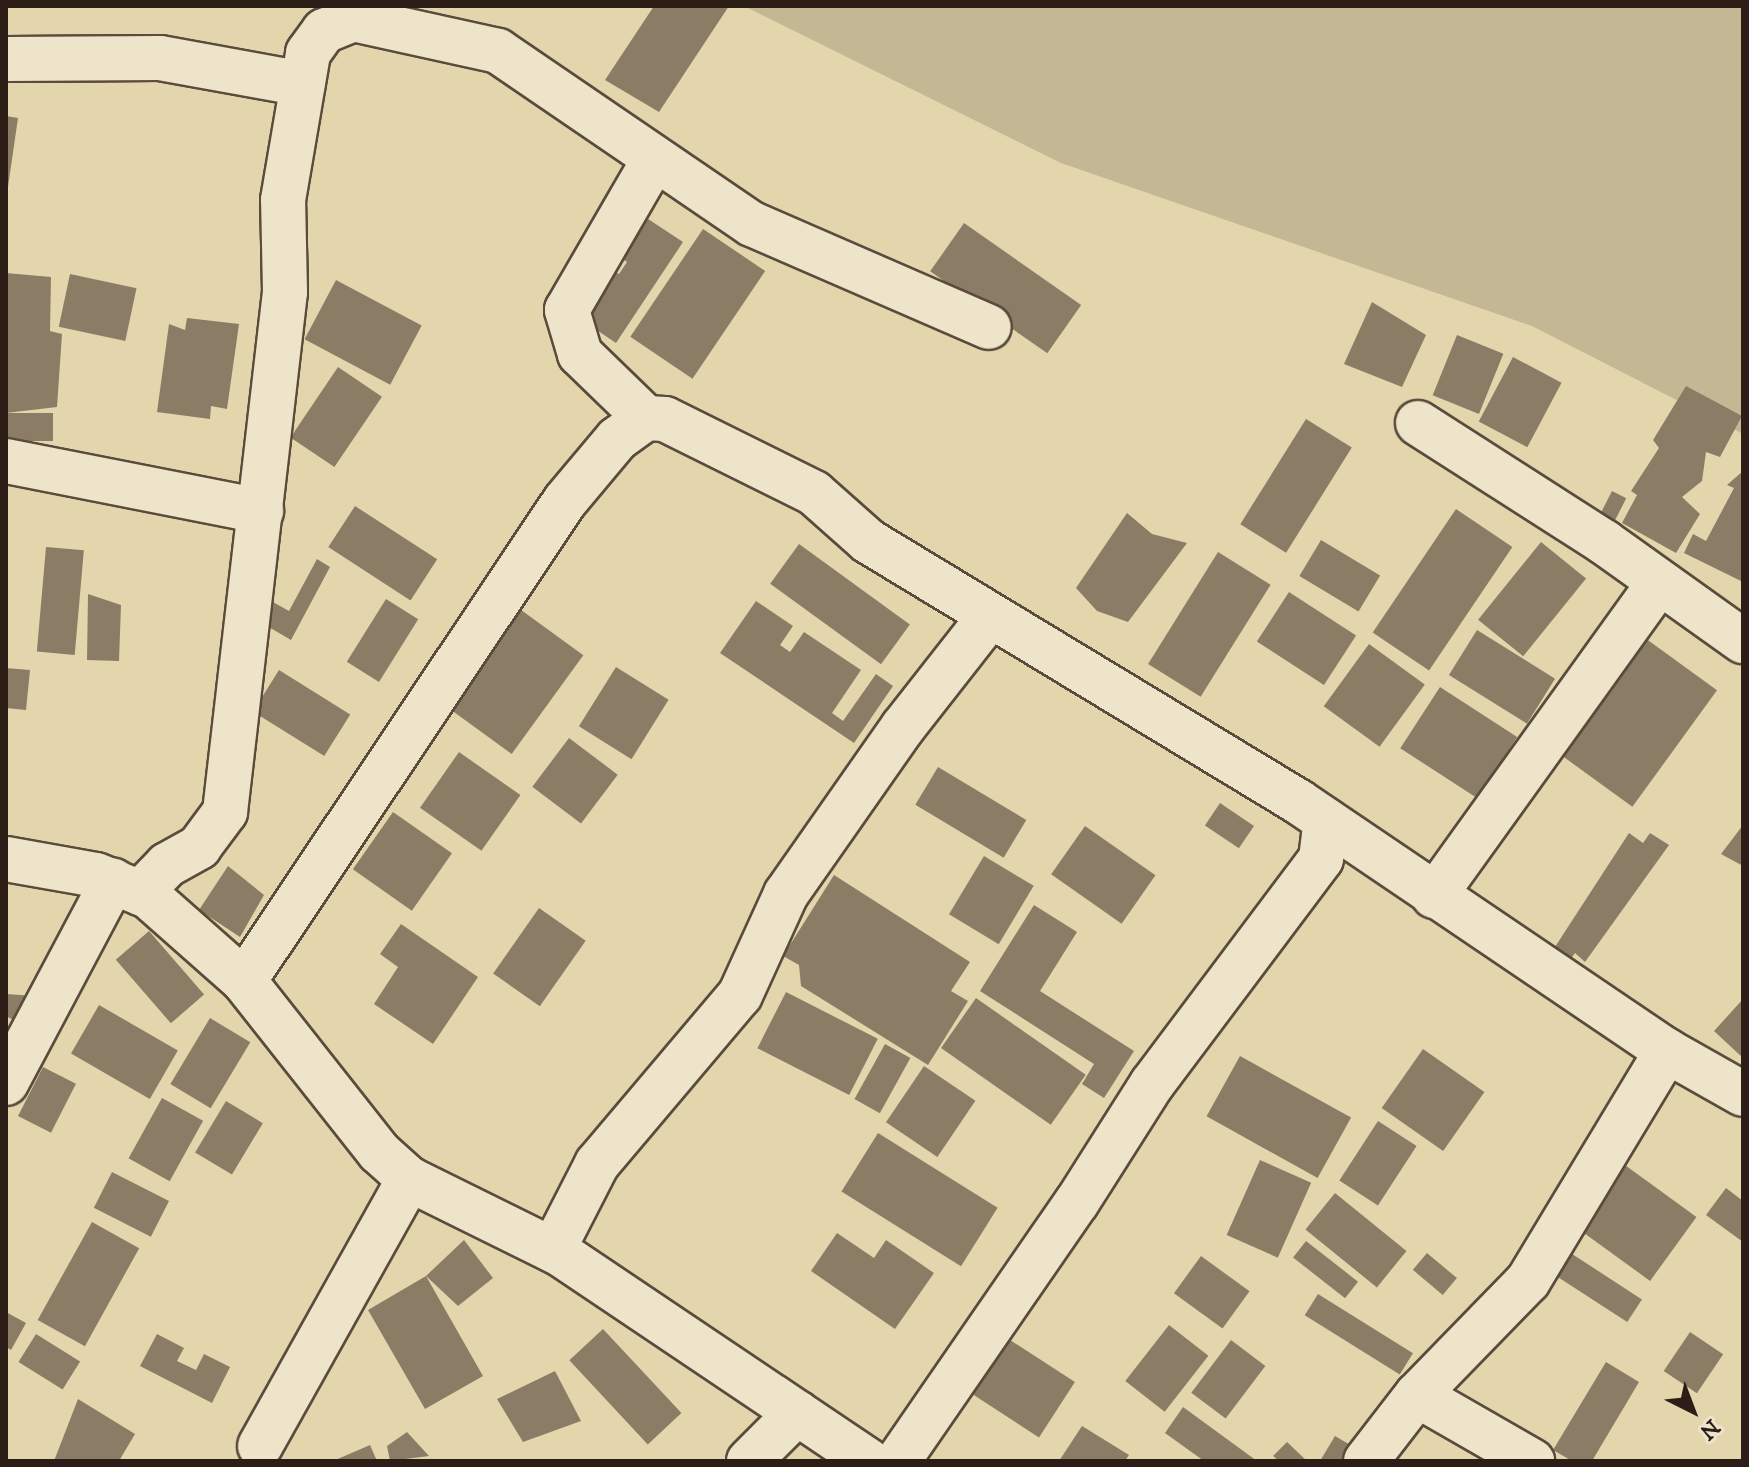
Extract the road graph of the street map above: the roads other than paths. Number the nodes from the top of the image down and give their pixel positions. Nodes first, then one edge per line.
1 (6, 59) edge
2 (303, 84) junction
3 (654, 160) junction
4 (989, 327) dead end
5 (646, 418) junction
6 (1418, 423) dead end
7 (6, 461) edge
8 (261, 511) junction
9 (1659, 583) junction
10 (990, 616) junction
11 (1743, 641) edge
12 (1324, 840) junction
13 (199, 847) junction
14 (6, 859) edge
15 (127, 887) junction
16 (1434, 896) junction
17 (183, 927) junction
18 (244, 981) junction
19 (1667, 1051) junction
20 (6, 1083) edge
21 (1743, 1094) edge
22 (409, 1179) junction
23 (553, 1250) junction
24 (1417, 1395) junction
25 (797, 1413) junction
26 (260, 1446) dead end
27 (749, 1461) edge
28 (869, 1461) edge
29 (898, 1461) edge
30 (1366, 1461) edge
31 (1532, 1461) edge

1 - 2 street
2 - 3 street
2 - 8 street
3 - 4 street
3 - 5 street
5 - 10 street
5 - 18 street
6 - 9 street
7 - 8 street
8 - 13 street
9 - 11 street
9 - 16 street
10 - 12 street
10 - 23 street
12 - 16 street
12 - 29 street
13 - 15 street
13 - 17 street
14 - 15 street
15 - 17 street
15 - 20 street
16 - 19 street
17 - 18 street
18 - 22 street
19 - 21 street
19 - 24 street
22 - 23 street
22 - 26 street
23 - 25 street
24 - 30 street
24 - 31 street
25 - 27 street
25 - 28 street

